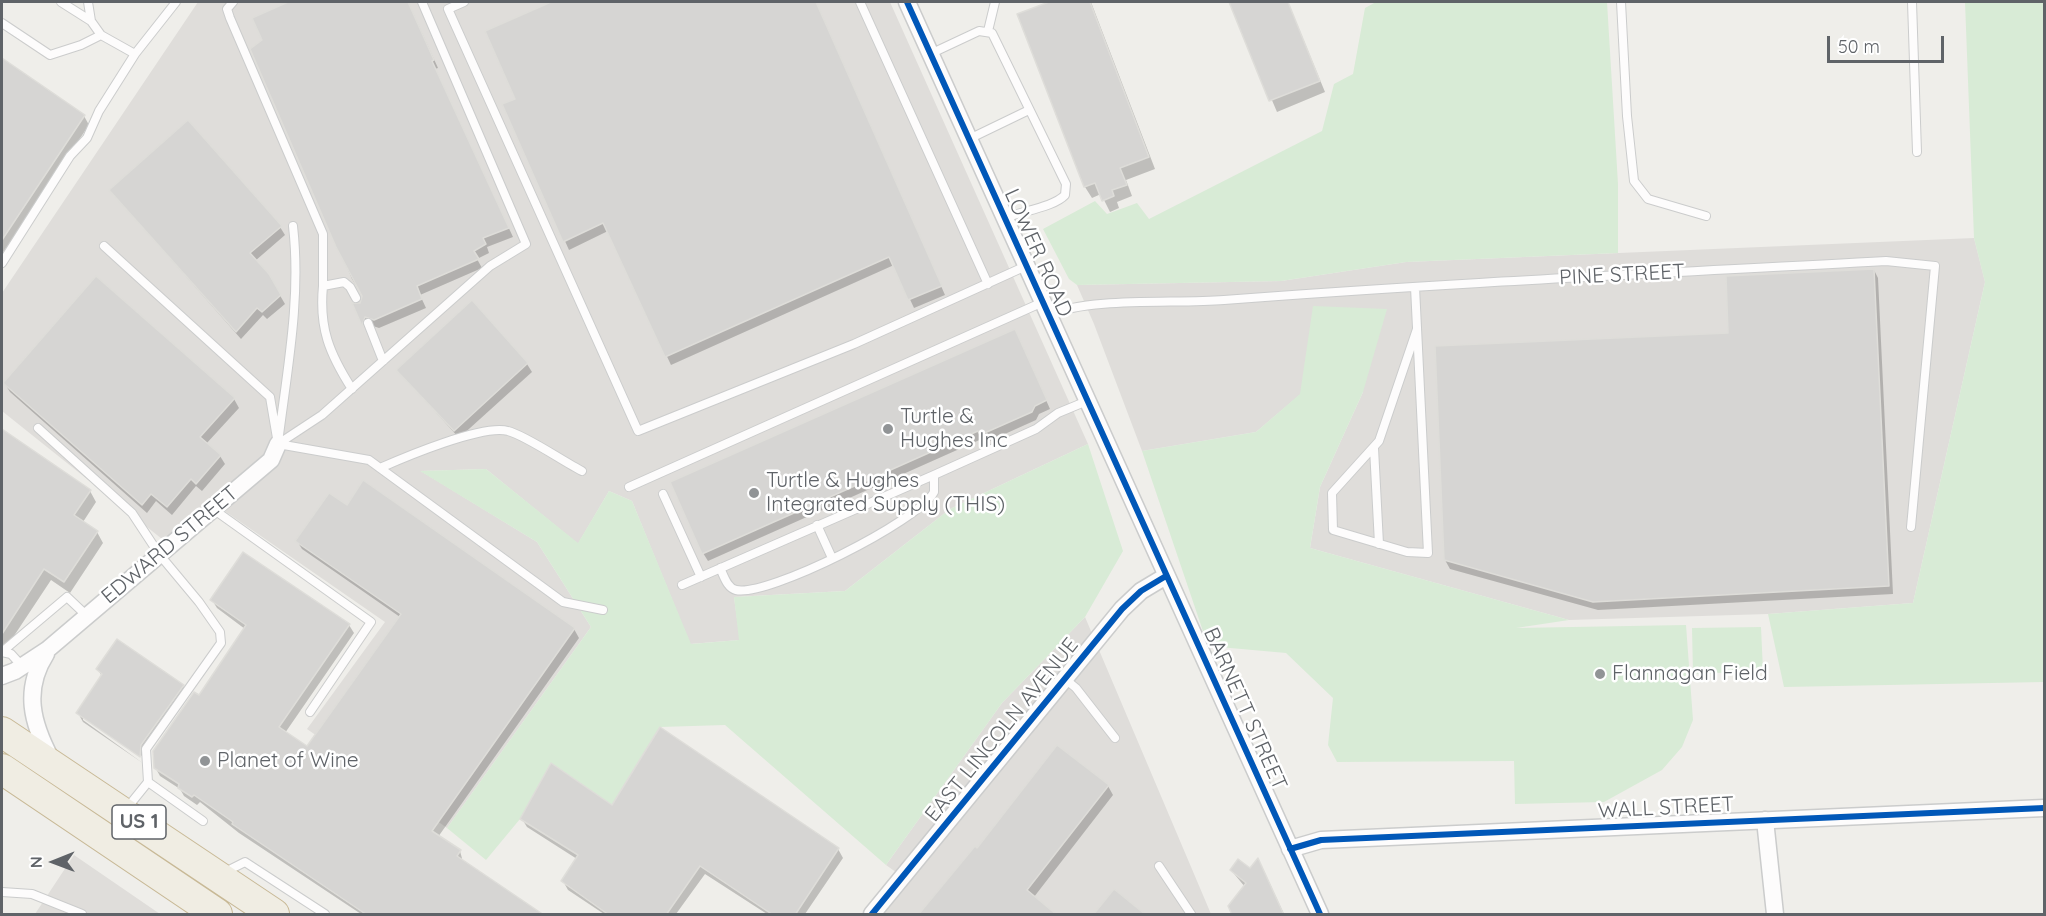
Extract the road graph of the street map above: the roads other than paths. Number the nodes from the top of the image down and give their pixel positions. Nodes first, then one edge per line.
1 (61, 2) edge
2 (88, 2) edge
3 (176, 2) edge
4 (233, 2) edge
5 (422, 2) edge
6 (464, 2) edge
7 (860, 2) edge
8 (907, 2) edge
9 (995, 2) edge
10 (1621, 2) edge
11 (1912, 2) edge
12 (90, 21) junction
13 (2, 23) edge
14 (988, 31) junction
15 (101, 35) junction
16 (135, 54) junction
17 (930, 54) junction
18 (1029, 110) junction
19 (969, 139) junction
20 (1917, 152) dead end
21 (1706, 216) dead end
22 (1005, 218) junction
23 (293, 226) dead end
24 (104, 246) dead end
25 (2, 263) edge
26 (1026, 266) junction
27 (988, 284) junction
28 (323, 286) junction
29 (1415, 287) junction
30 (356, 298) dead end
31 (1045, 309) junction
32 (368, 323) dead end
33 (1417, 328) junction
34 (383, 361) junction
35 (351, 389) junction
36 (1087, 401) junction
37 (38, 428) dead end
38 (278, 444) junction
39 (1374, 448) junction
40 (380, 468) junction
41 (582, 471) dead end
42 (934, 475) junction
43 (629, 487) dead end
44 (663, 494) dead end
45 (212, 509) junction
46 (1140, 517) joint
47 (817, 525) junction
48 (1911, 526) dead end
49 (1379, 544) junction
50 (159, 554) junction
51 (832, 558) junction
52 (720, 568) junction
53 (1166, 576) junction
54 (701, 577) junction
55 (682, 585) dead end
56 (603, 610) dead end
57 (86, 615) junction
58 (56, 642) junction
59 (2, 652) edge
60 (22, 666) junction
61 (2, 676) edge
62 (1065, 679) junction
63 (310, 712) dead end
64 (2, 732) edge
65 (1114, 738) dead end
66 (2, 769) edge
67 (58, 770) junction
68 (148, 782) junction
69 (2044, 808) edge
70 (123, 812) junction
71 (1765, 820) junction
72 (203, 821) dead end
73 (1290, 849) junction
74 (1160, 866) dead end
75 (217, 876) junction
76 (2, 892) edge
77 (82, 915) edge
78 (217, 915) edge
79 (274, 915) edge
80 (325, 915) edge
81 (872, 915) edge
82 (1191, 915) edge
83 (1320, 915) edge
84 (1775, 915) edge

1 - 12 lane
2 - 12 lane
3 - 16 lane
4 - 28 lane
5 - 34 lane
6 - 27 lane
7 - 27 lane
8 - 17 street, LOWER ROAD
9 - 14 lane
10 - 21 lane
11 - 20 lane
12 - 15 lane
13 - 15 lane
14 - 17 lane
14 - 18 lane
15 - 16 lane
16 - 25 lane
17 - 19 street, LOWER ROAD
18 - 19 lane
18 - 22 lane
19 - 22 street, LOWER ROAD
22 - 26 street, LOWER ROAD
23 - 38 lane
24 - 38 lane
26 - 27 lane
26 - 31 street, LOWER ROAD
28 - 30 lane
28 - 35 lane
29 - 31 lane, PINE STREET
29 - 33 lane
29 - 48 lane, PINE STREET
31 - 36 street, LOWER ROAD
31 - 43 lane, PINE STREET
32 - 34 lane
33 - 39 lane
33 - 49 lane
34 - 35 lane
35 - 38 lane
36 - 42 lane
36 - 46 street, LOWER ROAD
37 - 50 lane
38 - 40 lane
38 - 45 street, EDWARD STREET
39 - 49 lane
39 - 49 lane
40 - 41 lane
40 - 56 lane
42 - 47 lane
42 - 51 lane
44 - 54 lane
45 - 50 street, EDWARD STREET
45 - 63 lane
46 - 53 street, BARNETT STREET
47 - 51 lane
47 - 52 lane
50 - 57 street, EDWARD STREET
50 - 68 lane
51 - 52 lane
52 - 54 lane
53 - 62 street, EAST LINCOLN AVENUE
53 - 73 street, BARNETT STREET
54 - 55 lane
57 - 58 street, EDWARD STREET
57 - 59 lane
58 - 60 street, EDWARD STREET
58 - 67 street, EDWARD STREET
59 - 60 lane
60 - 61 street, EDWARD STREET
62 - 65 lane
62 - 81 street, EAST LINCOLN AVENUE
64 - 67 highway, US 1
66 - 78 highway, US 1
67 - 70 highway, US 1
68 - 70 lane
68 - 72 lane
69 - 71 street, WALL STREET
70 - 75 highway, US 1
71 - 73 street, WALL STREET
71 - 84 street
73 - 83 street, BARNETT STREET
74 - 82 lane
75 - 79 highway, US 1
75 - 80 lane
76 - 77 lane

